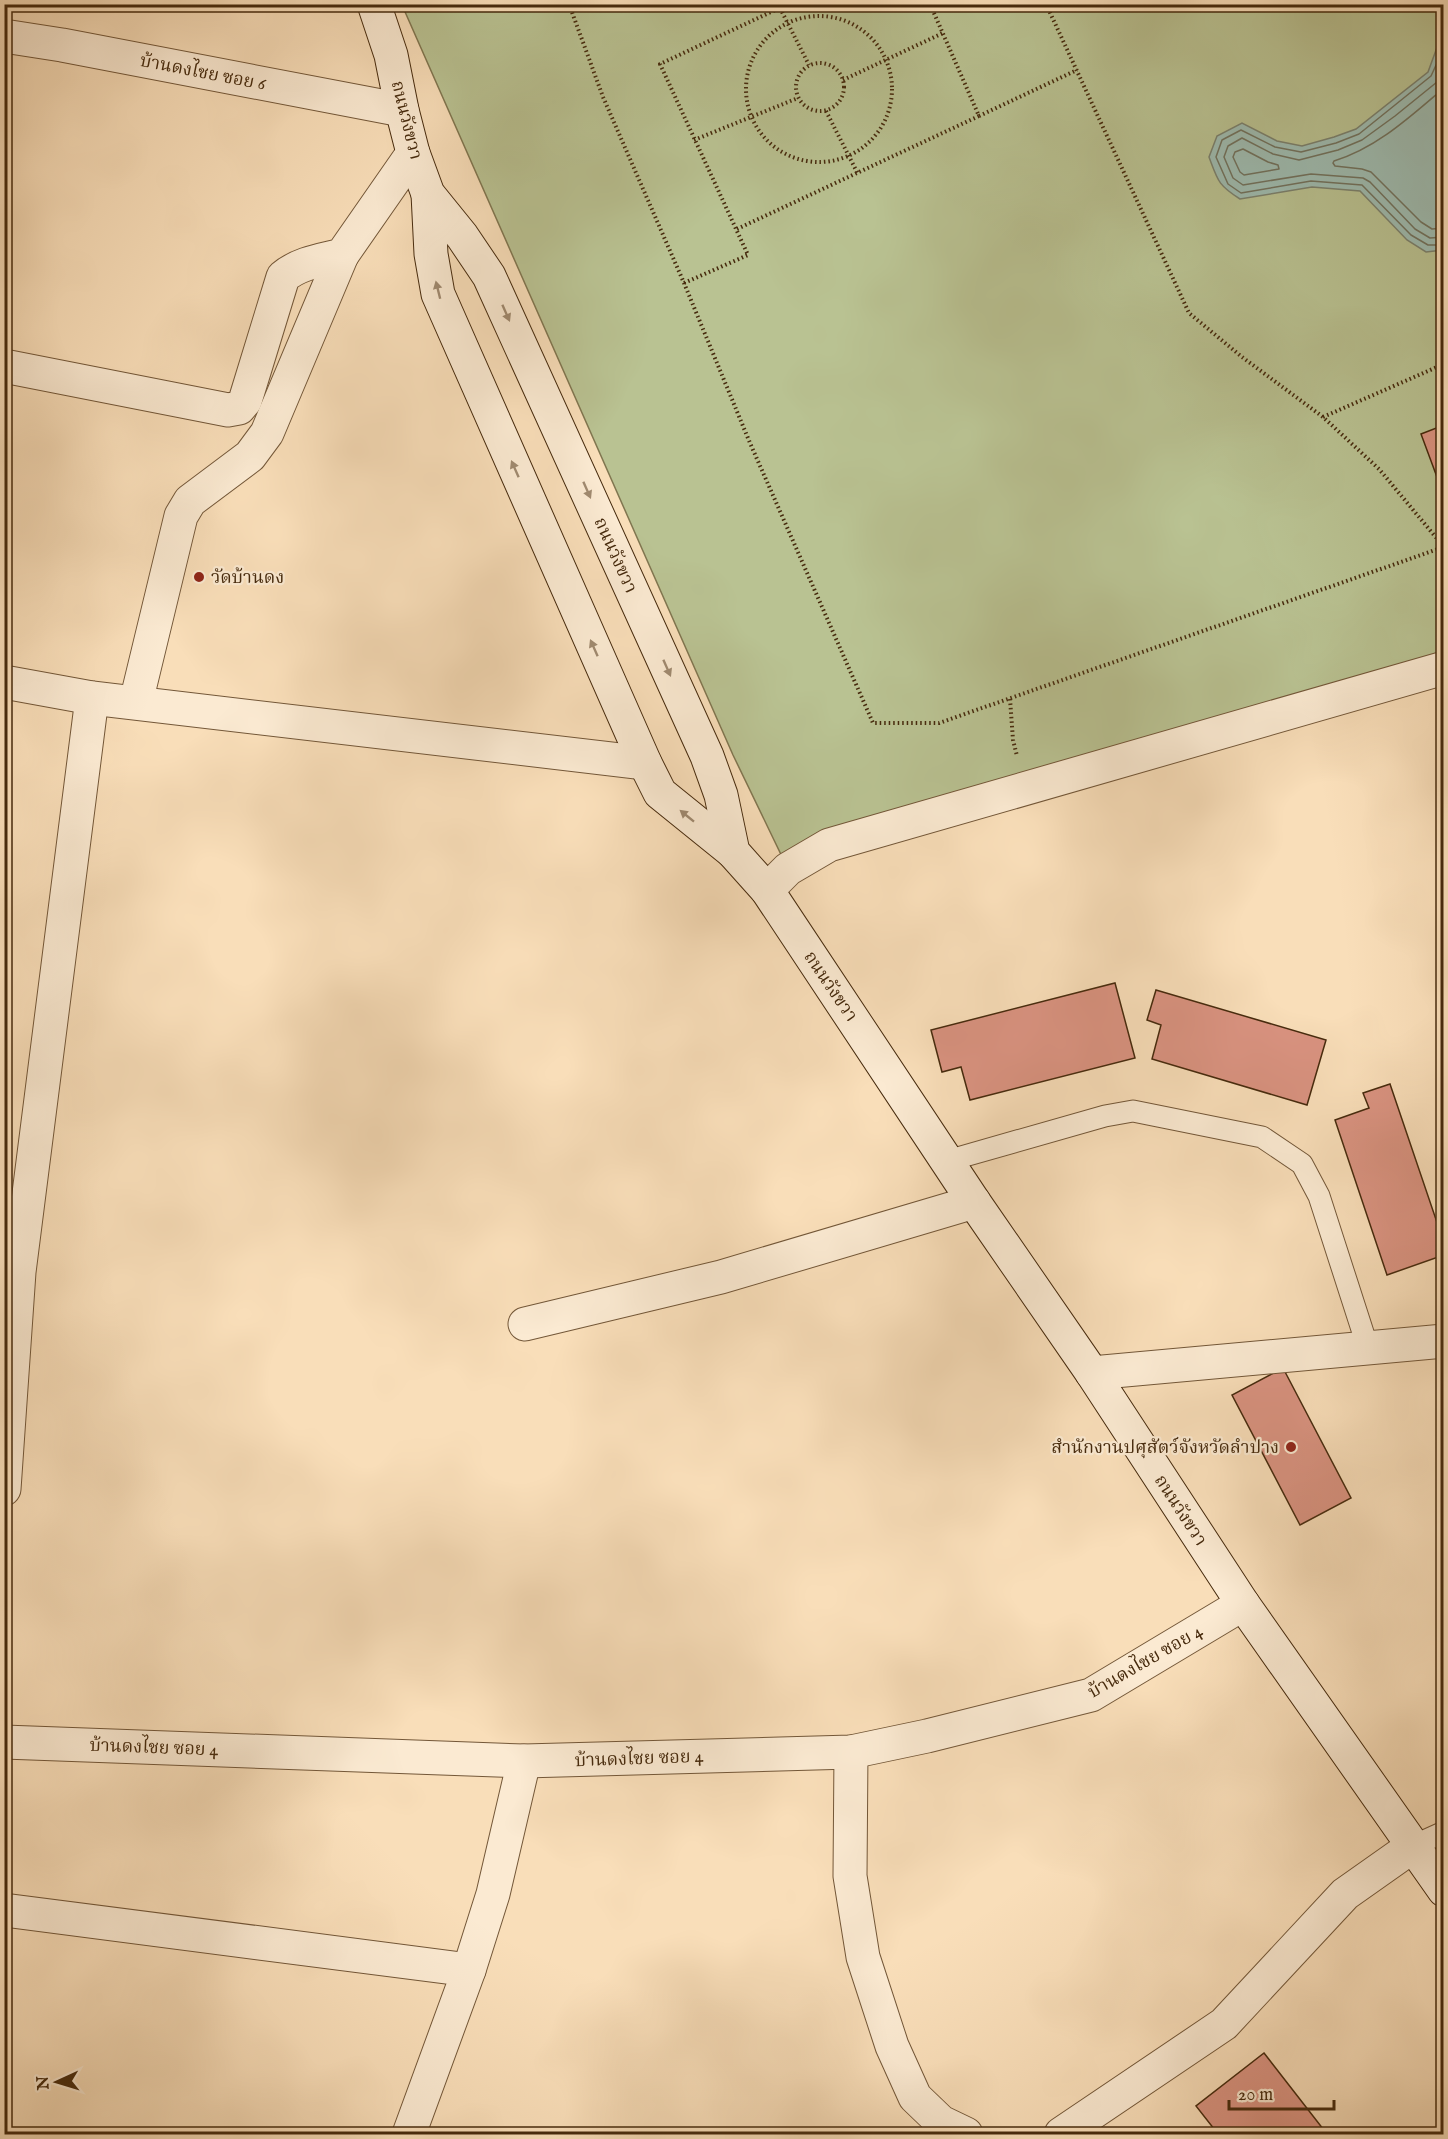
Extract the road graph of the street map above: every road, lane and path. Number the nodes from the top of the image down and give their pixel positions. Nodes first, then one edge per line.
1 (374, 4) edge
2 (569, 4) edge
3 (788, 4) edge
4 (930, 4) edge
5 (1046, 4) edge
6 (780, 8) junction
7 (787, 22) junction
8 (943, 33) junction
9 (4, 36) edge
10 (886, 59) junction
11 (809, 65) junction
12 (1077, 70) junction
13 (843, 80) junction
14 (798, 98) junction
15 (402, 110) junction
16 (826, 111) junction
17 (979, 116) junction
18 (752, 117) junction
19 (694, 140) junction
20 (413, 153) junction
21 (848, 156) junction
22 (858, 174) junction
23 (428, 194) junction
24 (737, 230) junction
25 (342, 255) junction
26 (684, 283) junction
27 (1443, 364) edge
28 (4, 366) edge
29 (1323, 417) junction
30 (1443, 547) edge
31 (1443, 668) edge
32 (4, 682) edge
33 (92, 698) junction
34 (1010, 699) junction
35 (136, 702) junction
36 (645, 763) junction
37 (1025, 789) junction
38 (733, 852) junction
39 (767, 890) junction
40 (947, 1161) junction
41 (974, 1202) junction
42 (525, 1324) dead end
43 (1443, 1341) edge
44 (1368, 1348) junction
45 (1092, 1373) junction
46 (4, 1489) edge
47 (1243, 1604) junction
48 (4, 1742) edge
49 (851, 1752) junction
50 (524, 1761) junction
51 (1443, 1832) edge
52 (1413, 1846) junction
53 (1443, 1890) edge
54 (4, 1910) edge
55 (469, 1970) junction
56 (409, 2134) edge
57 (966, 2134) edge
58 (1061, 2134) edge

1 - 15 street, ถนนวังขวา
2 - 26 path
3 - 6 path
4 - 8 path
5 - 12 path
6 - 7 path
6 - 19 path
7 - 10 path
7 - 11 path
7 - 18 path
8 - 10 path
8 - 17 path
9 - 15 street, บ้านดงไชย ซอย 6
10 - 13 path
10 - 21 path
11 - 13 path
11 - 14 path
12 - 17 path
12 - 29 path
13 - 16 path
14 - 16 path
14 - 18 path
15 - 20 street, ถนนวังขวา
16 - 21 path
17 - 22 path
18 - 19 path
18 - 21 path
19 - 24 path
20 - 23 street, ถนนวังขวา
20 - 25 street
21 - 22 path
22 - 24 path
36 -> 23 street
23 -> 38 street, ถนนวังขวา
24 - 26 path
25 - 28 street
25 - 35 street
26 - 34 path
27 - 29 path
29 - 30 path
30 - 34 path
31 - 37 street
32 - 33 street
33 - 35 street
33 - 46 street
34 - 37 path
35 - 36 street
38 -> 36 street
37 - 39 street
38 - 39 street, ถนนวังขวา
39 - 40 street, ถนนวังขวา
40 - 41 street, ถนนวังขวา
40 - 44 lane
41 - 42 street
41 - 45 street, ถนนวังขวา
43 - 44 street
44 - 45 street
45 - 47 street, ถนนวังขวา
47 - 49 street, บ้านดงไชย ซอย 4
47 - 52 street, ถนนวังขวา
48 - 50 street, บ้านดงไชย ซอย 4
49 - 50 street, บ้านดงไชย ซอย 4
49 - 57 street
50 - 55 street
51 - 52 lane
52 - 53 street, ถนนวังขวา
52 - 58 street
54 - 55 street
55 - 56 street

